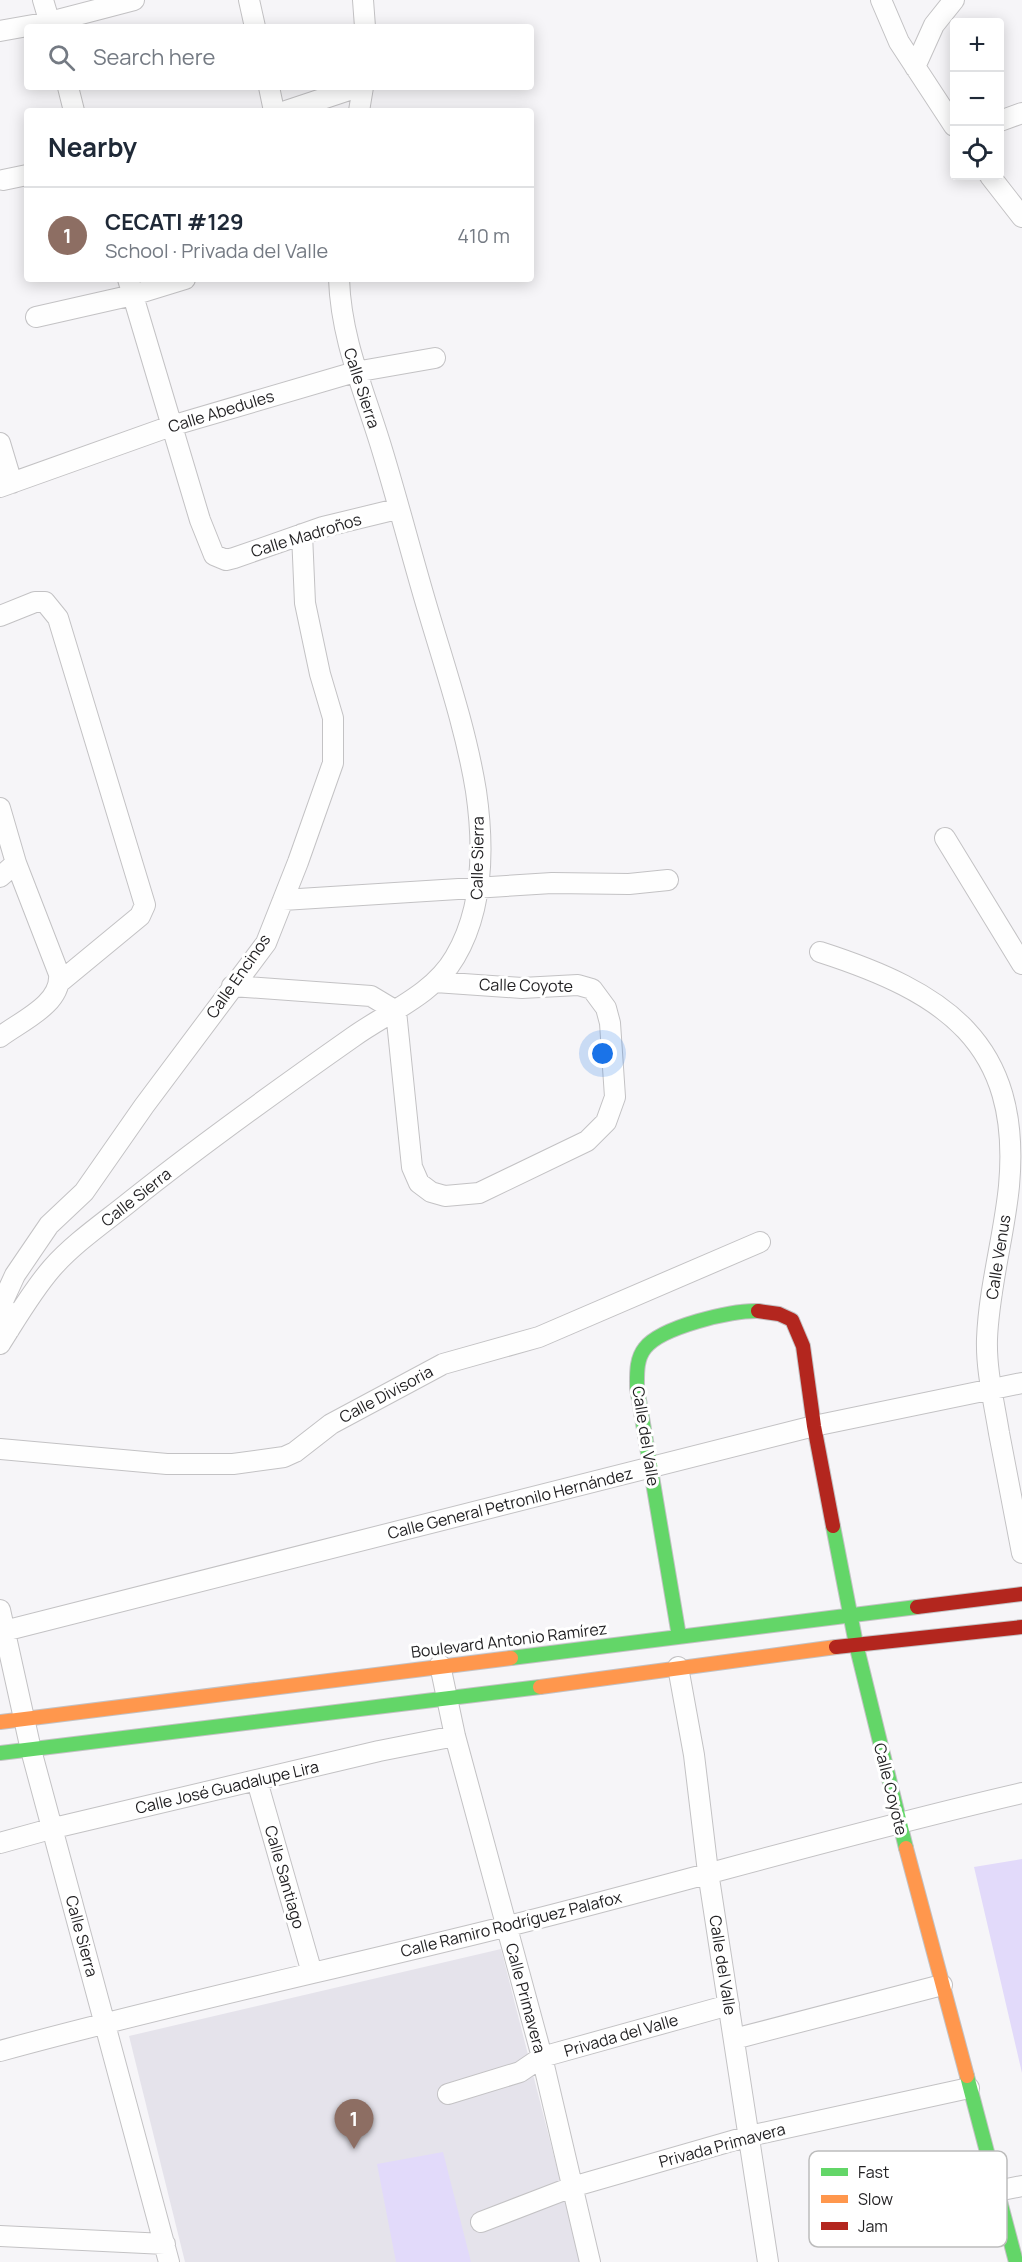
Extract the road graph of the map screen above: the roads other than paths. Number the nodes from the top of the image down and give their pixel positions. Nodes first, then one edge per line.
1 (43, 0) edge
2 (134, 0) edge
3 (249, 0) edge
4 (363, 0) edge
5 (881, 0) edge
6 (954, 0) edge
7 (50, 24) edge
8 (53, 24) edge
9 (254, 24) edge
10 (365, 24) edge
11 (24, 28) edge
12 (0, 31) edge
13 (915, 67) junction
14 (69, 90) edge
15 (270, 90) edge
16 (349, 90) edge
17 (363, 90) edge
18 (73, 108) edge
19 (273, 108) edge
20 (295, 108) edge
21 (360, 108) edge
22 (1022, 113) edge
23 (1004, 119) edge
24 (950, 120) edge
25 (24, 176) edge
26 (3, 180) dead end
27 (993, 180) edge
28 (1022, 218) edge
29 (165, 282) edge
30 (339, 282) edge
31 (131, 287) edge
32 (36, 317) dead end
33 (435, 358) dead end
34 (355, 372) junction
35 (171, 426) junction
36 (0, 443) edge
37 (6, 485) edge
38 (397, 509) junction
39 (302, 534) junction
40 (0, 616) edge
41 (0, 808) edge
42 (945, 838) dead end
43 (16, 863) junction
44 (0, 877) edge
45 (668, 880) dead end
46 (479, 888) junction
47 (283, 900) junction
48 (820, 952) dead end
49 (1022, 964) edge
50 (60, 982) junction
51 (435, 982) junction
52 (232, 986) junction
53 (396, 1011) junction
54 (0, 1037) edge
55 (760, 1242) dead end
56 (784, 1316) joint
57 (4, 1337) edge
58 (1022, 1383) edge
59 (992, 1391) junction
60 (814, 1426) junction
61 (0, 1449) edge
62 (651, 1467) junction
63 (1022, 1553) edge
64 (1022, 1594) edge
65 (0, 1610) edge
66 (849, 1614) junction
67 (1022, 1627) edge
68 (2, 1631) edge
69 (680, 1636) junction
70 (856, 1644) junction
71 (440, 1665) junction
72 (678, 1667) junction
73 (448, 1700) junction
74 (25, 1719) junction
75 (0, 1722) edge
76 (455, 1736) junction
77 (31, 1750) junction
78 (0, 1753) edge
79 (257, 1781) junction
80 (1022, 1793) edge
81 (898, 1821) junction
82 (54, 1827) junction
83 (0, 1843) edge
84 (708, 1872) junction
85 (507, 1926) junction
86 (312, 1973) junction
87 (942, 1985) junction
88 (729, 2005) junction
89 (105, 2022) junction
90 (734, 2038) junction
91 (0, 2051) edge
92 (542, 2057) junction
93 (969, 2088) junction
94 (448, 2094) dead end
95 (749, 2136) junction
96 (986, 2151) edge
97 (1022, 2186) edge
98 (572, 2187) junction
99 (1007, 2189) edge
100 (481, 2222) dead end
101 (1007, 2228) edge
102 (0, 2236) edge
103 (167, 2253) edge
104 (590, 2262) edge
105 (768, 2262) edge
106 (1016, 2262) edge

1 - 7 street
2 - 8 street
3 - 9 street
4 - 10 street
5 - 13 street
6 - 13 street
11 - 12 street
13 - 24 street
14 - 18 street
15 - 19 street
16 - 20 street
17 - 21 street
22 - 23 street
25 - 26 street
27 - 28 street
29 - 31 street
30 - 34 street, Calle Sierra
31 - 32 street
31 - 35 street
33 - 34 street, Calle Abedules
34 - 35 street, Calle Abedules
34 - 38 street, Calle Sierra
35 - 37 street, Calle Abedules
35 - 39 street, Calle Madroños
36 - 37 street
38 - 39 street, Calle Madroños
38 - 46 street, Calle Sierra
39 - 47 street, Calle Encinos
40 - 50 street
41 - 43 street
42 - 49 street
43 - 44 street
43 - 50 street
45 - 46 street
46 - 47 street
46 - 51 street, Calle Sierra
47 - 52 street, Calle Encinos
48 - 59 street, Calle Venus
50 - 54 street
51 - 53 street, Calle Sierra
51 - 53 street, Calle Coyote
52 - 53 street
52 - 57 street, Calle Encinos
53 - 57 street, Calle Sierra
55 - 61 street, Calle Divisoria
56 - 60 main road, Calle Coyote
56 - 62 main road, Calle del Valle
58 - 59 street, Calle General Petronilo Hernández
59 - 60 street, Calle General Petronilo Hernández
59 - 63 street, Calle Venus
60 - 62 street, Calle General Petronilo Hernández
60 - 66 main road, Calle Coyote
62 - 68 street, Calle General Petronilo Hernández
62 - 69 main road, Calle del Valle
64 - 66 main road, Boulevard Antonio Ramírez
65 - 68 street, Calle Sierra
66 - 69 main road, Boulevard Antonio Ramírez
66 - 70 main road, Calle Coyote
67 - 70 main road
68 - 74 street, Calle Sierra
69 - 71 main road, Boulevard Antonio Ramírez
70 - 72 main road
70 - 81 main road, Calle Coyote
71 - 73 street, Calle Primavera
71 - 74 main road, Boulevard Antonio Ramírez
72 - 73 main road
72 - 84 street, Calle del Valle
73 - 76 street, Calle Primavera
73 - 77 main road
74 - 75 main road, Boulevard Antonio Ramírez
74 - 77 street, Calle Sierra
76 - 79 street, Calle José Guadalupe Lira
76 - 85 street, Calle Primavera
77 - 78 main road
77 - 82 street, Calle Sierra
79 - 82 street, Calle José Guadalupe Lira
79 - 86 street, Calle Santiago
80 - 81 street, Calle Ramiro Rodríguez Palafox
81 - 84 street, Calle Ramiro Rodríguez Palafox
81 - 87 main road, Calle Coyote
82 - 83 street, Calle José Guadalupe Lira
82 - 89 street, Calle Sierra
84 - 85 street, Calle Ramiro Rodríguez Palafox
84 - 88 street, Calle del Valle
85 - 86 street, Calle Ramiro Rodríguez Palafox
85 - 92 street, Calle Primavera
86 - 89 street, Calle Ramiro Rodríguez Palafox
87 - 90 street
87 - 93 main road, Calle Coyote
88 - 90 street, Calle del Valle
88 - 92 street, Privada del Valle
89 - 91 street, Calle Ramiro Rodríguez Palafox
89 - 103 street, Calle Sierra
90 - 95 street, Calle del Valle
92 - 94 street, Privada del Valle
92 - 98 street, Calle Primavera
93 - 95 street, Privada Primavera
93 - 96 main road, Calle Coyote
95 - 98 street, Privada Primavera
95 - 105 street, Calle del Valle
97 - 99 street
98 - 100 street, Privada Primavera
98 - 104 street, Calle Primavera
101 - 106 main road, Calle Coyote
102 - 103 street

